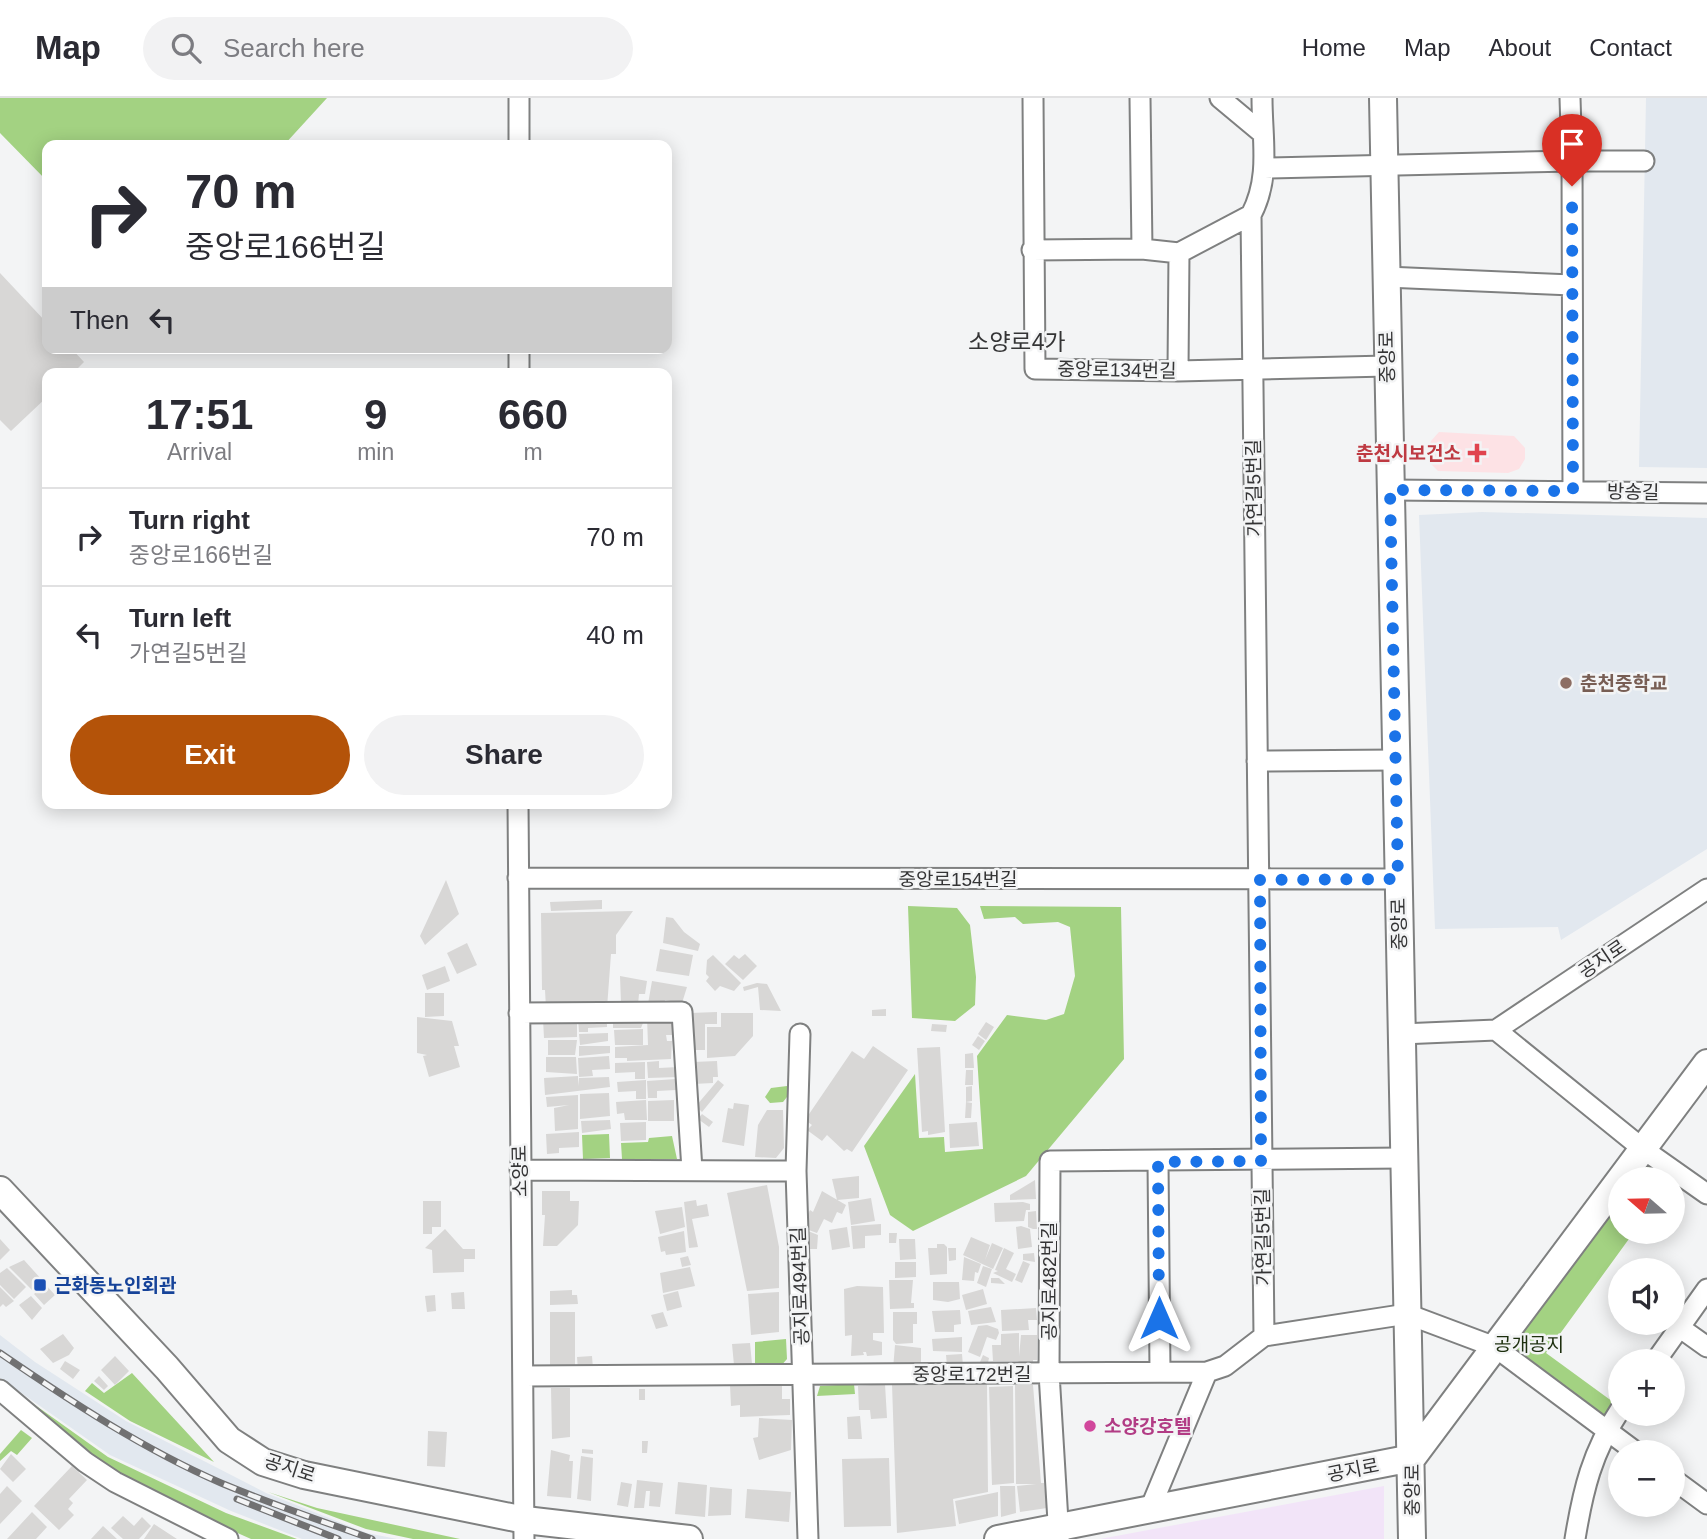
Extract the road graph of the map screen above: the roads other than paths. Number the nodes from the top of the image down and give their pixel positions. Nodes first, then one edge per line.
1 (519, 98) edge
2 (1033, 98) edge
3 (1140, 98) edge
4 (1220, 98) edge
5 (1262, 98) edge
6 (1383, 98) edge
7 (1570, 98) edge
8 (1262, 133) junction
9 (519, 140) edge
10 (1572, 161) junction
11 (1644, 161) dead end
12 (1383, 165) junction
13 (1265, 168) junction
14 (1251, 215) junction
15 (1142, 249) junction
16 (1032, 250) junction
17 (1178, 253) junction
18 (1386, 276) junction
19 (1572, 285) junction
20 (1387, 366) junction
21 (1252, 370) junction
22 (1178, 371) junction
23 (1390, 490) junction
24 (1573, 491) junction
25 (1707, 493) edge
26 (1396, 760) junction
27 (1257, 761) junction
28 (518, 809) edge
29 (518, 878) junction
30 (1398, 879) junction
31 (1260, 880) junction
32 (1707, 888) edge
33 (519, 1013) junction
34 (1496, 1030) junction
35 (800, 1034) dead end
36 (1401, 1034) junction
37 (1707, 1063) edge
38 (1643, 1149) junction
39 (1403, 1158) junction
40 (1261, 1161) junction
41 (1158, 1162) junction
42 (520, 1170) junction
43 (692, 1170) junction
44 (796, 1171) junction
45 (0, 1190) edge
46 (1707, 1194) edge
47 (1707, 1289) edge
48 (1407, 1314) junction
49 (1685, 1318) edge
50 (1685, 1330) edge
51 (1264, 1336) junction
52 (1496, 1347) junction
53 (1707, 1347) edge
54 (1160, 1370) junction
55 (1207, 1372) junction
56 (1049, 1373) junction
57 (523, 1376) junction
58 (802, 1376) junction
59 (0, 1390) edge
60 (1609, 1426) edge
61 (1606, 1431) junction
62 (1619, 1440) edge
63 (1412, 1458) junction
64 (1685, 1488) edge
65 (1707, 1504) edge
66 (1150, 1509) junction
67 (524, 1529) edge
68 (1059, 1533) edge
69 (198, 1534) edge
70 (228, 1539) edge
71 (689, 1539) edge
72 (808, 1539) edge
73 (998, 1539) edge
74 (1412, 1539) edge
75 (1575, 1539) edge

1 - 9 street
2 - 16 street, 중앙로134번길
3 - 15 street
4 - 8 street
5 - 8 street, 가연길5번길
6 - 12 street, 중앙로
7 - 10 street
8 - 13 street, 가연길5번길
10 - 11 street
10 - 12 street
10 - 19 street
12 - 13 street
12 - 18 street, 중앙로
13 - 14 street, 가연길5번길
14 - 17 street
14 - 21 street, 가연길5번길
15 - 16 street
15 - 17 street
16 - 22 street, 중앙로134번길
17 - 22 street
18 - 19 street
18 - 20 street, 중앙로
19 - 24 street
20 - 21 street, 중앙로134번길
20 - 23 street, 중앙로
21 - 22 street, 중앙로134번길
21 - 27 street, 가연길5번길
23 - 24 street, 방송길
23 - 26 street, 중앙로
24 - 25 street, 방송길
26 - 27 street
26 - 30 street, 중앙로
27 - 31 street, 가연길5번길
28 - 29 street, 소양로
29 - 31 street, 중앙로154번길
29 - 33 street, 소양로
30 - 31 street, 중앙로154번길
30 - 36 street, 중앙로
31 - 40 street, 가연길5번길
32 - 34 street, 공지로
33 - 42 street, 소양로
33 - 43 street
34 - 36 street
34 - 38 street
35 - 44 street, 공지로494번길
36 - 39 street, 중앙로
37 - 38 street
38 - 46 street
38 - 52 street
39 - 40 street
39 - 48 street, 중앙로
40 - 41 street
40 - 51 street, 가연길5번길
41 - 54 street
41 - 56 street, 공지로482번길
42 - 43 street
42 - 57 street, 소양로
43 - 44 street
44 - 58 street, 공지로494번길
45 - 67 street, 공지로
47 - 49 street
48 - 51 street, 중앙로172번길
48 - 52 street
48 - 63 street, 중앙로
50 - 53 street
51 - 55 street, 중앙로172번길
52 - 61 street
52 - 63 street
54 - 55 street, 중앙로172번길
54 - 56 street, 중앙로172번길
55 - 66 street
56 - 58 street, 중앙로172번길
56 - 68 street, 공지로482번길
57 - 58 street, 중앙로172번길
57 - 67 street, 소양로
58 - 72 street, 공지로494번길
59 - 69 street
60 - 61 street
61 - 62 street
61 - 75 street
63 - 66 street, 공지로
63 - 74 street, 중앙로
64 - 65 street
66 - 68 street, 공지로
67 - 71 street, 공지로
68 - 73 street, 공지로
69 - 70 street

